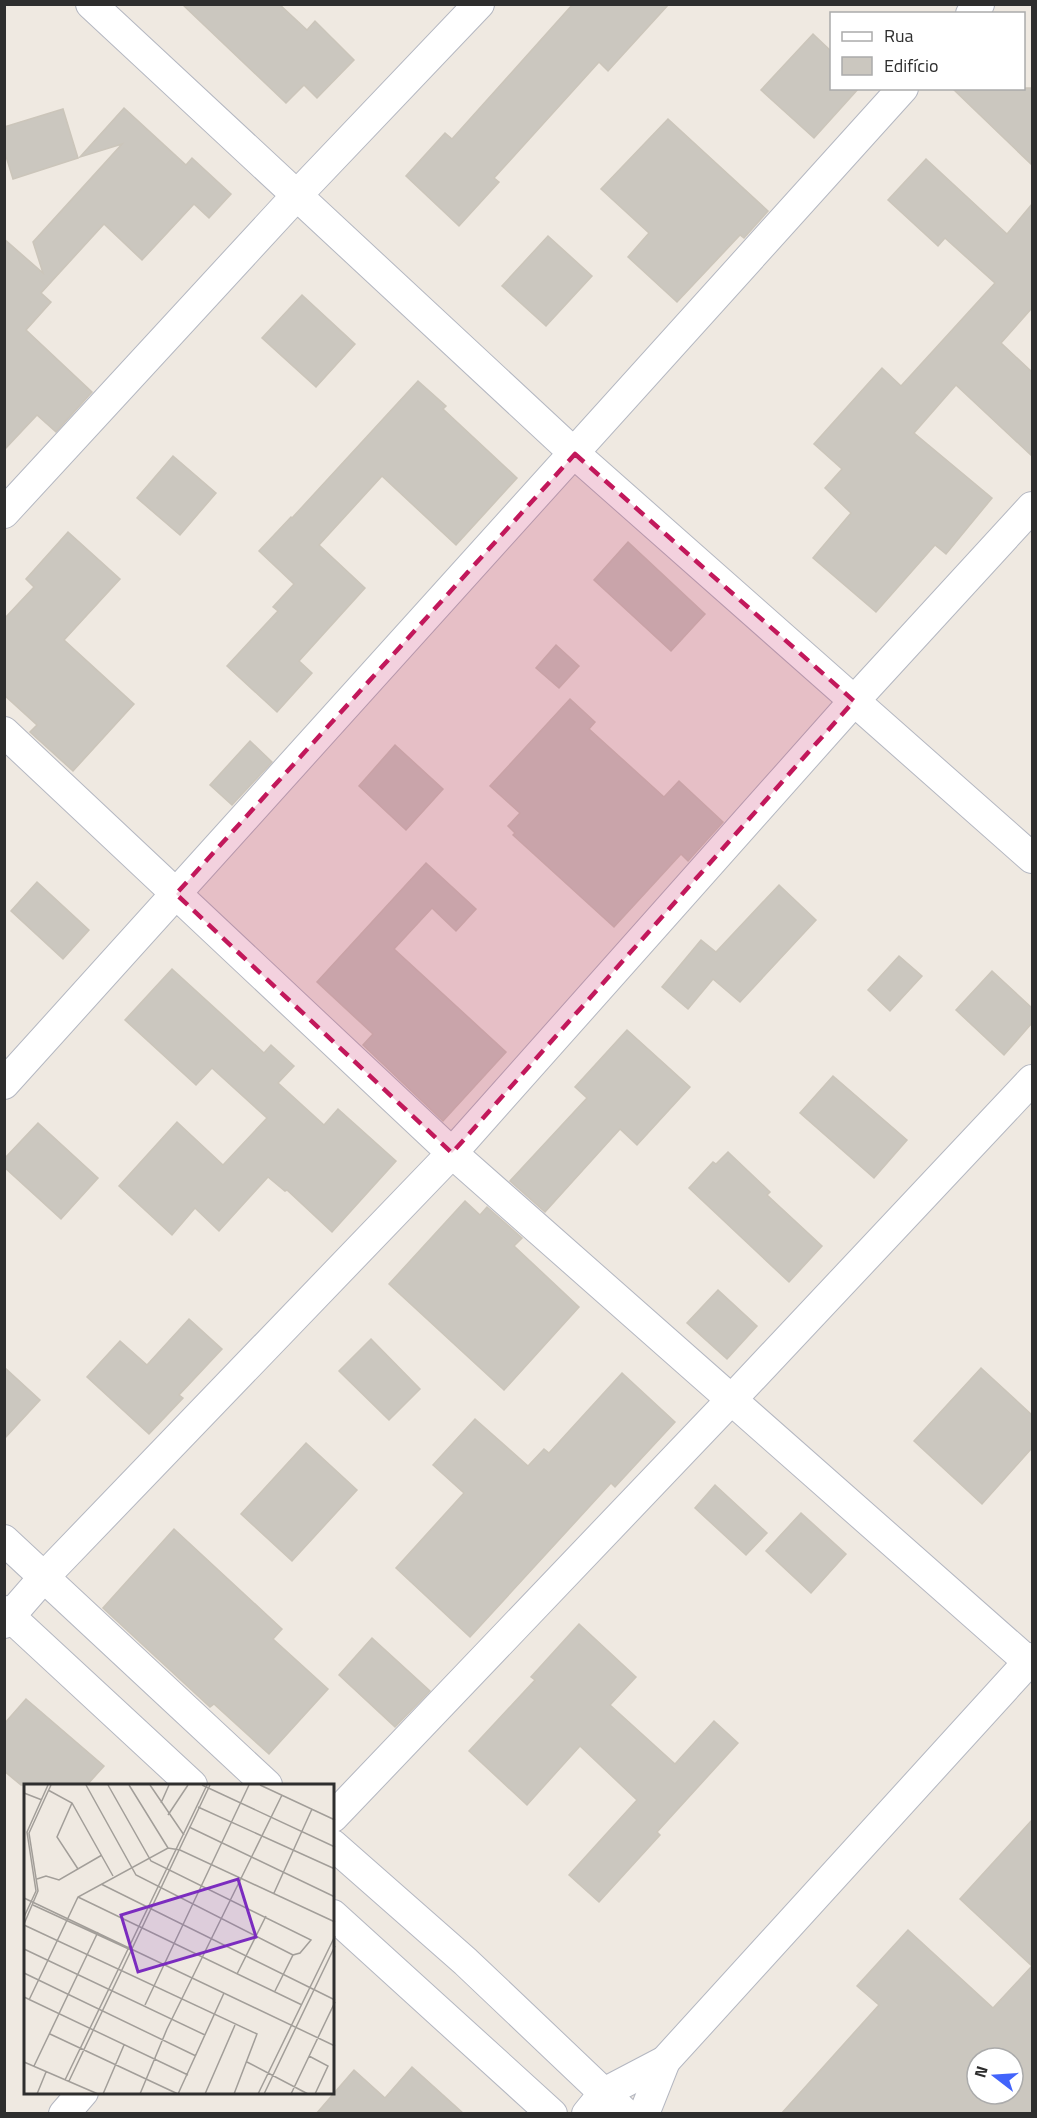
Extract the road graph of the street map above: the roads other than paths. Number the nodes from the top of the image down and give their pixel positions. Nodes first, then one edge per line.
1 (91, 4) edge
2 (479, 4) edge
3 (901, 90) edge
4 (298, 194) junction
5 (575, 454) junction
6 (1032, 507) edge
7 (4, 513) edge
8 (854, 701) junction
9 (4, 732) edge
10 (1032, 858) edge
11 (176, 894) junction
12 (1032, 1080) edge
13 (4, 1084) edge
14 (453, 1153) junction
15 (732, 1399) junction
16 (4, 1539) edge
17 (44, 1577) junction
18 (7, 1616) edge
19 (1031, 1662) edge
20 (191, 1784) edge
21 (266, 1784) edge
22 (334, 1816) edge
23 (334, 1846) edge
24 (334, 1916) edge
25 (665, 2061) junction
26 (81, 2094) edge
27 (596, 2103) edge
28 (64, 2114) edge
29 (552, 2114) edge
30 (626, 2114) edge
31 (644, 2114) edge

1 - 4 street
2 - 4 street
3 - 5 street
4 - 5 street
4 - 7 street
5 - 8 street
5 - 11 street
6 - 8 street
8 - 10 street
8 - 14 street
9 - 11 street
11 - 13 street
11 - 14 street
12 - 15 street
14 - 15 street
14 - 17 street
15 - 19 street
15 - 22 street
16 - 17 street
17 - 18 street
17 - 21 street
18 - 20 street
19 - 25 street
23 - 27 street
24 - 29 street
25 - 27 street
25 - 31 street
26 - 28 street
27 - 30 street

